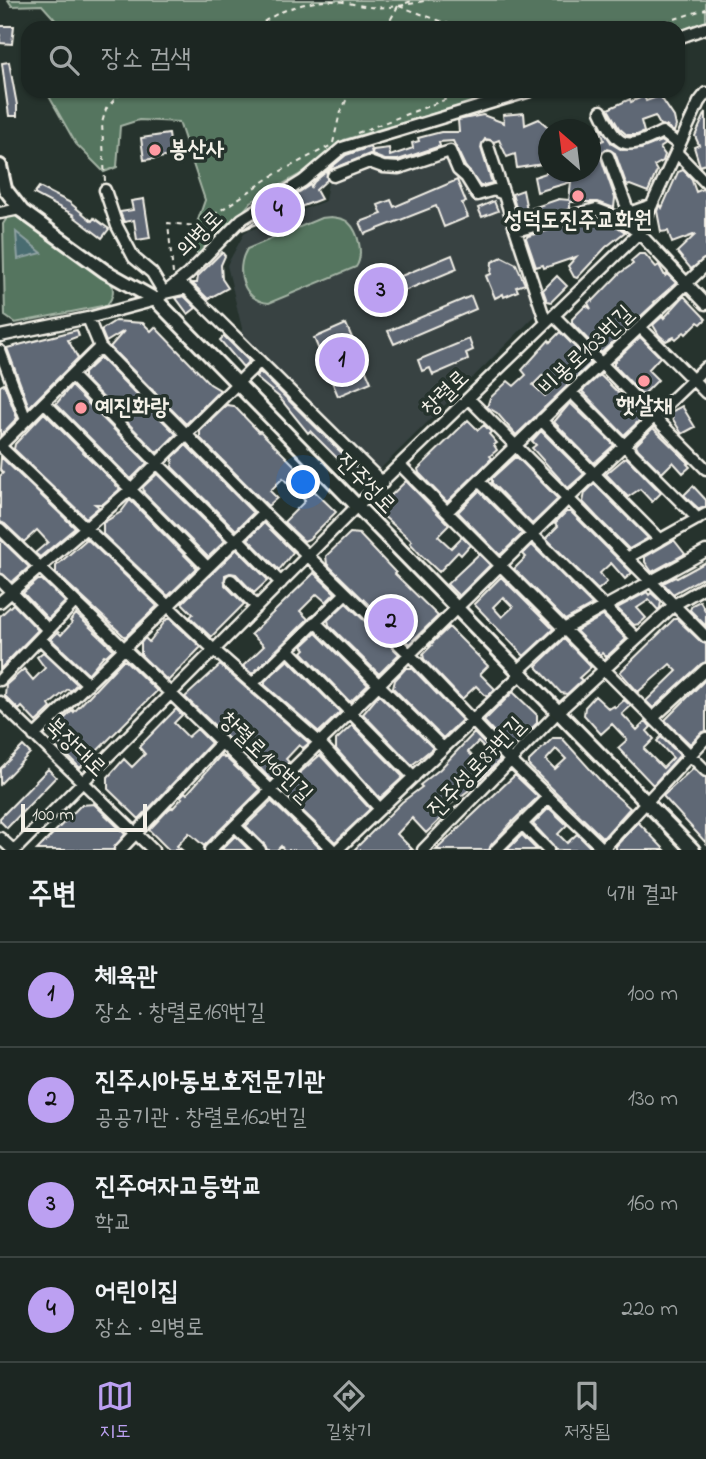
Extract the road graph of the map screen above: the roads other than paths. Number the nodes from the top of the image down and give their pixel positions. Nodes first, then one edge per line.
1 (706, 28) edge
2 (685, 36) edge
3 (706, 93) edge
4 (507, 98) edge
5 (601, 111) dead end
6 (488, 146) dead end
7 (677, 149) junction
8 (608, 156) dead end
9 (0, 166) edge
10 (333, 176) dead end
11 (706, 183) edge
12 (1, 186) edge
13 (105, 190) road end
14 (504, 194) junction
15 (652, 205) junction
16 (22, 211) junction
17 (0, 213) edge
18 (629, 213) junction
19 (616, 217) junction
20 (516, 231) junction
21 (639, 233) junction
22 (706, 265) edge
23 (687, 284) junction
24 (160, 297) junction
25 (706, 304) edge
26 (88, 318) junction
27 (550, 320) junction
28 (640, 327) junction
29 (0, 335) edge
30 (100, 347) junction
31 (0, 351) edge
32 (260, 361) junction
33 (601, 364) junction
34 (706, 367) edge
35 (72, 376) junction
36 (693, 380) junction
37 (238, 384) junction
38 (571, 391) junction
39 (706, 393) edge
40 (469, 399) junction
41 (45, 403) junction
42 (654, 417) junction
43 (26, 421) junction
44 (541, 421) junction
45 (188, 435) junction
46 (0, 446) edge
47 (623, 446) junction
48 (514, 447) junction
49 (158, 464) junction
50 (401, 466) junction
51 (706, 469) edge
52 (595, 474) junction
53 (480, 481) junction
54 (383, 483) junction
55 (131, 489) junction
56 (568, 499) junction
57 (357, 506) junction
58 (447, 512) junction
59 (264, 513) junction
60 (702, 516) edge
61 (86, 527) junction
62 (0, 529) edge
63 (533, 534) junction
64 (236, 539) junction
65 (660, 540) junction
66 (706, 551) edge
67 (308, 556) junction
68 (628, 558) junction
69 (500, 565) junction
70 (207, 567) junction
71 (40, 568) junction
72 (0, 580) edge
73 (231, 580) dead end
74 (651, 582) junction
75 (281, 583) junction
76 (706, 586) edge
77 (12, 592) junction
78 (345, 593) junction
79 (0, 602) edge
80 (75, 602) junction
81 (674, 605) junction
82 (167, 606) junction
83 (257, 607) junction
84 (607, 607) junction
85 (457, 608) junction
86 (316, 622) junction
87 (564, 629) junction
88 (48, 630) junction
89 (706, 637) edge
90 (40, 639) junction
91 (637, 639) junction
92 (124, 649) junction
93 (288, 649) junction
94 (214, 650) junction
95 (409, 654) junction
96 (605, 669) junction
97 (706, 669) edge
98 (519, 672) junction
99 (0, 680) edge
100 (253, 683) junction
101 (88, 684) junction
102 (380, 684) junction
103 (171, 693) junction
104 (0, 702) edge
105 (352, 712) junction
106 (558, 712) junction
107 (654, 717) junction
108 (473, 720) junction
109 (34, 736) junction
110 (706, 738) edge
111 (222, 742) junction
112 (319, 742) junction
113 (443, 748) junction
114 (691, 754) junction
115 (511, 761) junction
116 (706, 771) edge
117 (414, 777) junction
118 (83, 782) junction
119 (272, 790) junction
120 (548, 798) junction
121 (646, 802) junction
122 (380, 809) junction
123 (522, 824) junction
124 (234, 826) junction
125 (136, 834) junction
126 (0, 838) edge
127 (14, 850) edge
128 (120, 850) edge
129 (153, 850) edge
130 (210, 850) edge
131 (260, 850) edge
132 (335, 850) edge
133 (423, 850) edge
134 (496, 850) edge
135 (548, 850) edge
136 (603, 850) edge
137 (693, 850) edge

1 - 2 street
3 - 7 street, 창렬로
4 - 24 street, 의병로
5 - 7 street
6 - 14 street
7 - 11 street
7 - 15 street, 창렬로
8 - 18 street
9 - 12 main road, 진주성로
10 - 14 street
12 - 16 main road, 진주성로
13 - 24 street, 의병로
14 - 20 street
15 - 18 street
15 - 21 street, 창렬로
16 - 17 street
16 - 24 main road, 진주성로
18 - 19 street
19 - 20 street
19 - 21 street
20 - 27 street
21 - 23 street
21 - 27 street, 창렬로
22 - 23 street, 비봉로103번길
23 - 25 street
23 - 28 street, 비봉로103번길
24 - 26 street, 의병로
24 - 32 street
24 - 37 main road, 진주성로
26 - 29 street, 의병로
26 - 30 street
27 - 33 street
27 - 40 street, 창렬로
28 - 33 street, 비봉로103번길
28 - 36 street
30 - 35 street
30 - 45 street
31 - 43 street
32 - 37 street
32 - 54 street
33 - 38 street, 비봉로103번길
33 - 42 street
34 - 36 street
35 - 41 street
35 - 49 street
36 - 39 street
36 - 42 street
37 - 45 street
37 - 57 main road, 진주성로
38 - 44 street, 비봉로103번길
38 - 47 street
40 - 48 street
40 - 50 street, 창렬로
41 - 43 street
41 - 55 street
42 - 47 street
42 - 51 street
43 - 46 street
44 - 48 street, 비봉로103번길
44 - 52 street
45 - 49 street
45 - 59 street
46 - 61 street
47 - 52 street
47 - 60 street
48 - 53 street, 비봉로103번길
48 - 56 street
49 - 55 street
49 - 64 street
50 - 54 street, 창렬로
50 - 58 street
52 - 56 street
52 - 65 street
53 - 58 street, 비봉로103번길
53 - 63 street
54 - 57 street, 창렬로
55 - 61 street
55 - 70 street
56 - 63 street
56 - 68 street
57 - 67 street, 창렬로
57 - 85 main road, 진주성로
58 - 69 street
59 - 64 street
59 - 67 street
60 - 65 street
61 - 71 street
61 - 82 street
62 - 71 street, 창렬로146번길
63 - 69 street
63 - 84 street
64 - 70 street
64 - 75 street
65 - 68 street
66 - 74 street
67 - 75 street, 창렬로
67 - 78 street
68 - 74 street
69 - 85 street
69 - 87 street
70 - 82 street
71 - 77 street
71 - 80 street, 창렬로146번길
72 - 77 street
73 - 83 street
74 - 81 street
74 - 84 street
75 - 83 street, 창렬로
76 - 81 street, 진주성로87번길
77 - 79 street
77 - 88 street
78 - 86 street
78 - 95 street
80 - 88 street
80 - 92 street, 창렬로146번길
81 - 89 street
81 - 91 street, 진주성로87번길
82 - 92 street
82 - 94 street
83 - 94 street, 창렬로
84 - 87 street
84 - 91 street
85 - 95 street
85 - 98 main road, 진주성로
86 - 93 street
86 - 102 street
87 - 96 street
87 - 98 street
88 - 90 street
90 - 99 street
90 - 101 street
91 - 96 street, 진주성로87번길
92 - 101 street
92 - 103 street, 창렬로146번길
93 - 100 street
93 - 105 street
94 - 100 street
94 - 103 street, 창렬로
95 - 102 street
95 - 108 street
96 - 106 street, 진주성로87번길
96 - 107 street
97 - 107 street
98 - 106 main road, 진주성로
98 - 108 street
100 - 112 street
101 - 109 street
102 - 105 street
102 - 113 street
103 - 111 street, 창렬로146번길
103 - 118 street, 창렬로
104 - 109 street, 북장대로
105 - 112 street
105 - 117 street
106 - 115 street, 진주성로87번길
106 - 121 main road, 진주성로
107 - 114 street
108 - 113 street
108 - 115 street
109 - 118 street, 북장대로
110 - 114 street
111 - 119 street, 창렬로146번길
111 - 125 street
112 - 119 street
112 - 122 street
113 - 117 street
114 - 116 street
114 - 121 street
115 - 120 street
115 - 133 street, 진주성로87번길
117 - 122 street
118 - 125 street, 북장대로
118 - 127 street, 창렬로
119 - 124 street
119 - 132 street, 창렬로146번길
120 - 123 street
120 - 136 street
121 - 136 street
121 - 137 main road, 진주성로
122 - 132 street
123 - 134 street
123 - 135 street
124 - 130 street
124 - 131 street
125 - 128 street
125 - 129 street, 북장대로
126 - 127 street

